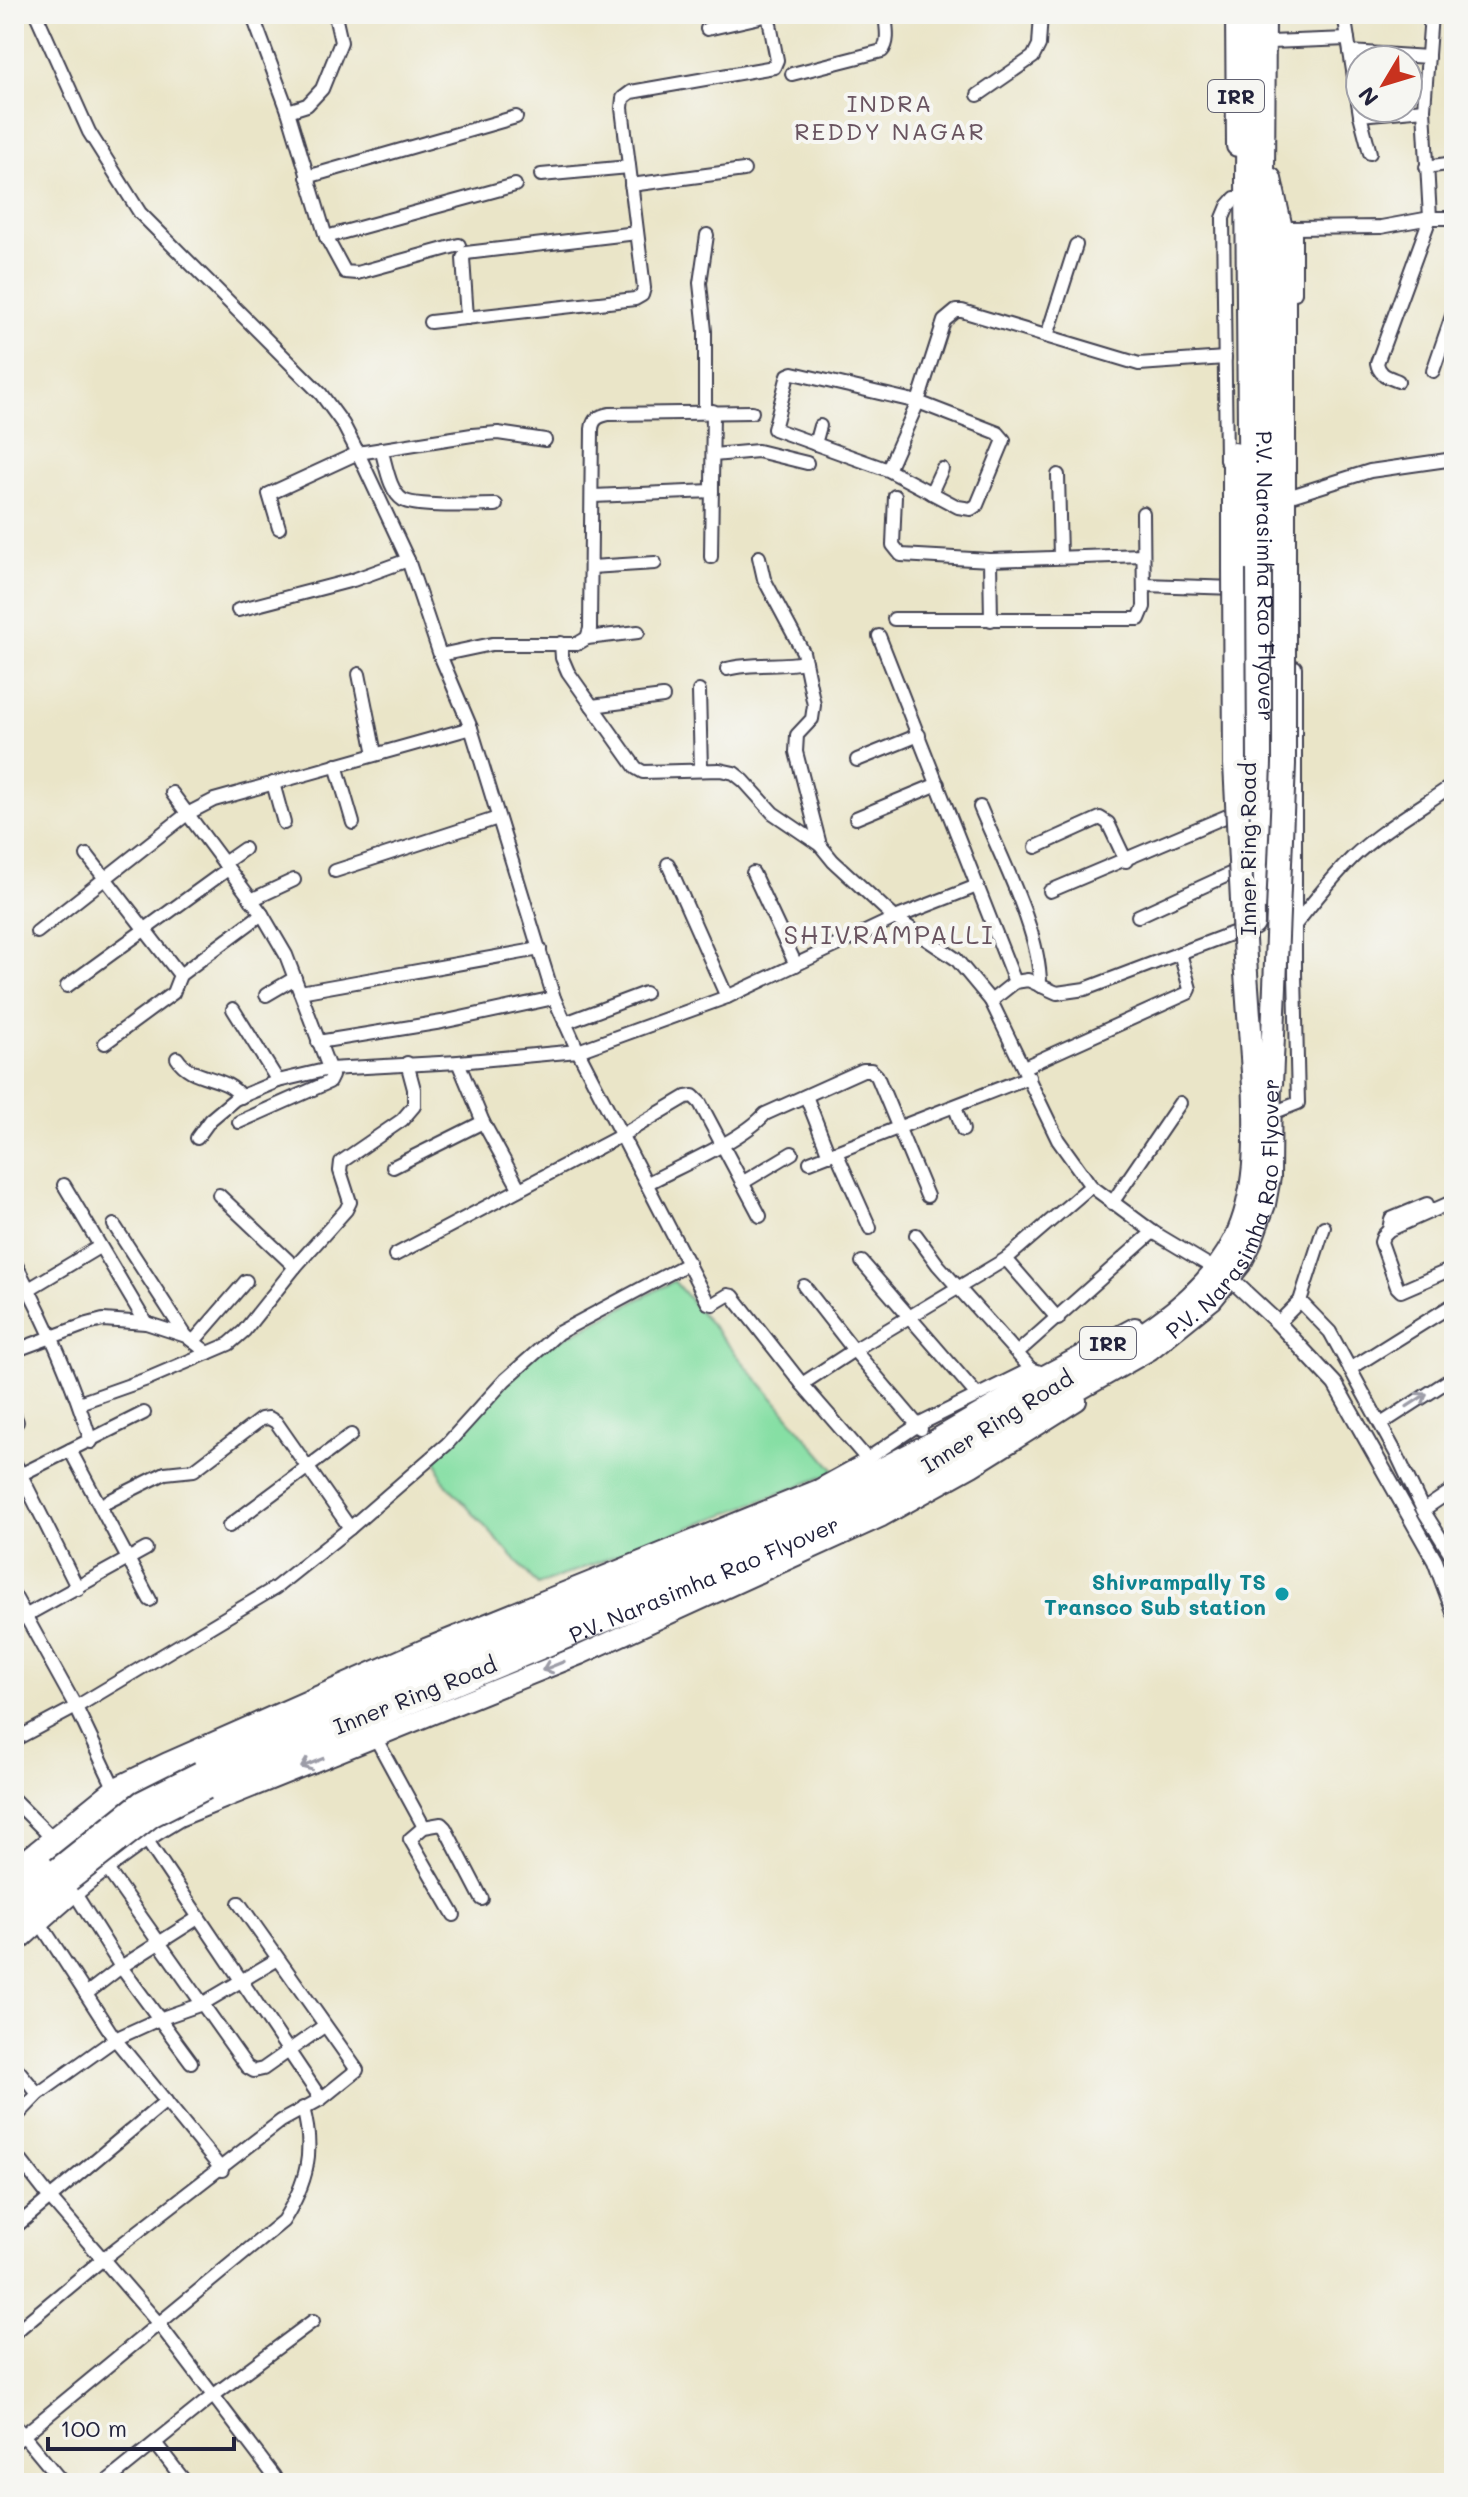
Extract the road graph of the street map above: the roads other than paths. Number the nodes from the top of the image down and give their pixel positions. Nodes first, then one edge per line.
1 (36, 14) edge
2 (252, 14) edge
3 (768, 14) edge
4 (885, 14) edge
5 (1041, 14) edge
6 (1236, 14) edge
7 (1248, 14) edge
8 (1264, 14) edge
9 (1271, 14) edge
10 (1344, 14) edge
11 (1431, 14) edge
12 (336, 20) dead end
13 (707, 29) dead end
14 (1270, 42) junction
15 (1349, 44) edge
16 (1344, 46) edge
17 (1424, 56) edge
18 (1428, 57) junction
19 (792, 74) dead end
20 (978, 95) dead end
21 (1424, 109) joint
22 (288, 111) junction
23 (516, 117) dead end
24 (1362, 124) edge
25 (1370, 153) dead end
26 (1454, 163) edge
27 (629, 167) junction
28 (1426, 167) junction
29 (744, 170) dead end
30 (541, 175) dead end
31 (307, 177) junction
32 (1270, 177) junction
33 (515, 185) dead end
34 (631, 185) junction
35 (1236, 188) junction
36 (1430, 218) junction
37 (1454, 218) edge
38 (1289, 228) junction
39 (637, 233) junction
40 (707, 235) dead end
41 (326, 237) junction
42 (459, 245) dead end
43 (1076, 245) dead end
44 (1454, 310) edge
45 (467, 318) junction
46 (430, 322) dead end
47 (1047, 336) junction
48 (1225, 358) junction
49 (1433, 371) dead end
50 (1398, 381) dead end
51 (918, 402) junction
52 (709, 411) junction
53 (752, 412) dead end
54 (820, 426) dead end
55 (545, 440) dead end
56 (815, 444) junction
57 (381, 449) junction
58 (358, 453) junction
59 (713, 455) junction
60 (1454, 459) edge
61 (807, 463) dead end
62 (942, 469) dead end
63 (888, 470) junction
64 (1058, 475) dead end
65 (712, 491) junction
66 (931, 493) junction
67 (1294, 495) junction
68 (593, 496) junction
69 (895, 496) dead end
70 (496, 505) dead end
71 (1143, 513) dead end
72 (279, 528) dead end
73 (1143, 555) junction
74 (711, 557) dead end
75 (759, 557) dead end
76 (1060, 557) junction
77 (408, 560) junction
78 (990, 560) junction
79 (655, 563) dead end
80 (591, 567) junction
81 (1238, 585) junction
82 (1144, 589) junction
83 (1295, 590) junction
84 (1270, 591) junction
85 (238, 610) dead end
86 (894, 619) dead end
87 (991, 620) junction
88 (638, 632) dead end
89 (879, 636) dead end
90 (587, 638) junction
91 (561, 643) junction
92 (440, 655) junction
93 (805, 662) junction
94 (727, 669) dead end
95 (359, 674) dead end
96 (699, 691) dead end
97 (663, 697) dead end
98 (592, 706) junction
99 (471, 728) junction
100 (919, 735) junction
101 (375, 754) junction
102 (857, 760) dead end
103 (336, 765) junction
104 (701, 770) junction
105 (273, 783) junction
106 (938, 784) junction
107 (1454, 784) edge
108 (172, 793) dead end
109 (1249, 806) junction
110 (980, 807) dead end
111 (187, 814) junction
112 (498, 818) junction
113 (856, 818) dead end
114 (284, 823) dead end
115 (353, 823) dead end
116 (820, 845) junction
117 (1036, 847) dead end
118 (244, 849) dead end
119 (87, 855) dead end
120 (1126, 861) junction
121 (668, 864) dead end
122 (1250, 865) junction
123 (226, 866) junction
124 (335, 871) dead end
125 (753, 873) dead end
126 (105, 879) junction
127 (294, 880) dead end
128 (977, 886) junction
129 (1050, 891) dead end
130 (251, 900) junction
131 (262, 914) junction
132 (1138, 916) dead end
133 (895, 918) junction
134 (1295, 925) junction
135 (1251, 926) junction
136 (143, 928) junction
137 (37, 932) dead end
138 (540, 949) junction
139 (1180, 953) junction
140 (796, 965) junction
141 (180, 975) junction
142 (295, 978) junction
143 (1015, 982) junction
144 (67, 986) dead end
145 (1040, 986) junction
146 (300, 992) junction
147 (645, 993) dead end
148 (266, 995) dead end
149 (727, 997) junction
150 (554, 998) junction
151 (991, 1001) junction
152 (233, 1009) dead end
153 (565, 1023) junction
154 (318, 1042) junction
155 (105, 1043) dead end
156 (578, 1051) junction
157 (177, 1058) dead end
158 (458, 1062) junction
159 (407, 1063) junction
160 (329, 1069) junction
161 (1026, 1072) junction
162 (278, 1081) junction
163 (1262, 1086) junction
164 (806, 1096) junction
165 (241, 1097) junction
166 (1180, 1103) dead end
167 (955, 1107) junction
168 (1275, 1112) junction
169 (239, 1122) dead end
170 (483, 1122) junction
171 (899, 1127) junction
172 (963, 1130) dead end
173 (622, 1135) junction
174 (197, 1138) dead end
175 (721, 1144) junction
176 (792, 1153) dead end
177 (832, 1153) junction
178 (810, 1162) dead end
179 (393, 1167) dead end
180 (648, 1183) junction
181 (742, 1183) junction
182 (64, 1185) dead end
183 (1091, 1186) junction
184 (519, 1188) junction
185 (219, 1195) dead end
186 (927, 1196) dead end
187 (1454, 1201) edge
188 (1112, 1203) junction
189 (1427, 1204) dead end
190 (760, 1216) dead end
191 (114, 1225) dead end
192 (1324, 1227) dead end
193 (870, 1228) dead end
194 (1389, 1230) junction
195 (1153, 1232) junction
196 (916, 1235) dead end
197 (99, 1247) junction
198 (395, 1255) dead end
199 (1006, 1259) junction
200 (14, 1261) edge
201 (862, 1262) dead end
202 (689, 1263) junction
203 (1210, 1266) junction
204 (295, 1267) junction
205 (1454, 1268) edge
206 (246, 1281) dead end
207 (804, 1286) dead end
208 (1232, 1286) junction
209 (958, 1288) junction
210 (29, 1289) junction
211 (1300, 1301) junction
212 (1454, 1304) edge
213 (908, 1318) junction
214 (1058, 1319) junction
215 (146, 1323) junction
216 (1278, 1323) junction
217 (52, 1338) junction
218 (190, 1339) junction
219 (1298, 1346) junction
220 (854, 1350) junction
221 (14, 1351) edge
222 (1018, 1352) junction
223 (208, 1353) junction
224 (1350, 1369) junction
225 (1039, 1372) junction
226 (1454, 1377) edge
227 (802, 1384) junction
228 (977, 1395) junction
229 (79, 1403) junction
230 (144, 1413) dead end
231 (1381, 1424) junction
232 (918, 1425) junction
233 (351, 1435) dead end
234 (91, 1442) junction
235 (930, 1442) junction
236 (70, 1450) junction
237 (1397, 1455) junction
238 (867, 1459) junction
239 (14, 1461) edge
240 (1381, 1465) junction
241 (307, 1468) junction
242 (1405, 1470) junction
243 (18, 1476) edge
244 (1389, 1479) junction
245 (1454, 1489) edge
246 (101, 1505) junction
247 (1423, 1510) junction
248 (229, 1526) dead end
249 (350, 1528) junction
250 (146, 1549) dead end
251 (1454, 1550) edge
252 (129, 1559) junction
253 (78, 1589) junction
254 (14, 1595) edge
255 (150, 1600) dead end
256 (1454, 1612) edge
257 (20, 1619) edge
258 (76, 1707) junction
259 (375, 1737) junction
260 (14, 1740) edge
261 (116, 1789) junction
262 (14, 1800) edge
263 (424, 1827) junction
264 (50, 1836) junction
265 (144, 1837) junction
266 (15, 1862) edge
267 (105, 1866) junction
268 (14, 1883) edge
269 (74, 1892) junction
270 (482, 1899) dead end
271 (239, 1903) dead end
272 (14, 1908) edge
273 (454, 1915) dead end
274 (198, 1918) junction
275 (40, 1923) junction
276 (14, 1928) edge
277 (160, 1941) junction
278 (14, 1946) edge
279 (278, 1959) junction
280 (121, 1967) junction
281 (242, 1982) junction
282 (86, 1994) junction
283 (202, 2004) junction
284 (159, 2019) junction
285 (324, 2026) junction
286 (115, 2039) junction
287 (290, 2051) junction
288 (191, 2062) dead end
289 (14, 2065) edge
290 (38, 2094) junction
291 (321, 2099) junction
292 (166, 2101) junction
293 (303, 2108) junction
294 (14, 2119) edge
295 (14, 2152) edge
296 (222, 2170) junction
297 (50, 2198) junction
298 (14, 2228) edge
299 (104, 2258) junction
300 (313, 2321) dead end
301 (159, 2324) junction
302 (14, 2333) edge
303 (214, 2395) junction
304 (14, 2424) edge
305 (19, 2440) edge
306 (155, 2443) junction
307 (274, 2476) dead end
308 (63, 2483) edge
309 (105, 2483) edge
310 (186, 2483) edge

1 - 58 street
2 - 22 street
3 - 13 street
3 - 27 street
4 - 19 street
5 - 20 street
6 - 35 highway, Inner Ring Road / IRR
7 - 163 highway, P.V. Narasimha Rao Flyover, bridge
8 - 163 highway, P.V. Narasimha Rao Flyover, bridge
9 - 14 highway, Inner Ring Road / IRR
10 - 15 street
11 - 18 street
12 - 22 street
14 - 16 street
14 - 32 highway, Inner Ring Road / IRR
17 - 18 street
18 - 21 street
21 - 28 street
22 - 31 street
23 - 31 street
24 - 25 street
26 - 28 street
27 - 30 street
27 - 34 street
28 - 36 street
29 - 34 street
31 - 41 street
32 - 38 highway
32 - 84 main road, Inner Ring Road / IRR
33 - 41 street
34 - 39 street
35 - 48 street, Inner Ring Road
35 - 81 highway
36 - 37 street
36 - 38 street
36 - 50 street
38 - 67 street
38 - 163 highway, bridge
39 - 45 street
39 - 45 street
40 - 52 street
41 - 42 street
43 - 47 street
44 - 49 street
45 - 46 street
47 - 48 street
47 - 51 street
48 - 81 street, Inner Ring Road
51 - 56 street
51 - 63 street
51 - 66 street
52 - 53 street
52 - 59 street
52 - 68 street
54 - 56 street
55 - 57 street
56 - 63 street
57 - 58 street
57 - 70 street
58 - 72 street
58 - 77 street
59 - 61 street
59 - 65 street
60 - 67 street
62 - 66 street
63 - 66 street
64 - 76 street
65 - 68 street
65 - 74 street
67 - 83 street
68 - 80 street
69 - 78 street
71 - 73 street
73 - 76 street
73 - 82 street
75 - 93 street
76 - 78 street
77 - 85 street
77 - 92 street
78 - 87 street
79 - 80 street
80 - 90 street
81 - 82 street
81 - 82 street
81 - 109 main road, Inner Ring Road / IRR
81 - 163 highway, bridge
82 - 87 street
83 - 84 street
83 - 134 street
84 - 168 main road, Inner Ring Road / IRR
86 - 87 street
88 - 90 street
89 - 100 street
90 - 91 street
91 - 92 street
91 - 98 street
92 - 99 street
93 - 94 street
93 - 116 street
95 - 101 street
96 - 104 street
97 - 98 street
98 - 104 street
99 - 101 street
99 - 112 street
100 - 102 street
100 - 106 street
101 - 103 street
103 - 105 street
103 - 115 street
104 - 116 street
105 - 111 street
105 - 114 street
106 - 113 street
106 - 128 street
107 - 134 street
108 - 111 street
109 - 120 street
109 - 122 main road, Inner Ring Road / IRR
110 - 145 street
111 - 123 street
111 - 126 street
112 - 124 street
112 - 138 street
116 - 133 street
117 - 120 street
118 - 123 street
119 - 126 street
120 - 129 street
121 - 149 street
122 - 132 street
122 - 135 main road, Inner Ring Road / IRR
123 - 130 street
123 - 136 street
125 - 140 street
126 - 136 street
126 - 137 street
127 - 130 street
128 - 133 street
128 - 143 street
130 - 131 street
131 - 141 street
131 - 142 street
133 - 140 street
133 - 151 street
134 - 168 street
135 - 139 street
135 - 203 main road, Inner Ring Road / IRR
136 - 141 street
136 - 144 street
138 - 146 street
138 - 150 street
139 - 145 street
139 - 161 street
140 - 149 street
141 - 155 street
142 - 146 street
142 - 148 street
143 - 145 street
143 - 151 street
146 - 154 street
147 - 153 street
149 - 156 street
150 - 153 street
150 - 154 street
151 - 161 street
152 - 162 street
153 - 156 street
154 - 160 street
156 - 158 street
156 - 173 street
157 - 165 street
158 - 159 street
158 - 170 street
159 - 160 street
159 - 204 street
160 - 162 street
160 - 169 street
161 - 167 street
161 - 183 street
162 - 165 street
163 - 272 highway, P.V. Narasimha Rao Flyover, bridge
163 - 276 highway, P.V. Narasimha Rao Flyover, bridge
164 - 171 street
164 - 175 street
164 - 177 street
165 - 174 street
166 - 188 street
167 - 171 street
167 - 172 street
168 - 208 main road, Inner Ring Road / IRR
170 - 179 street
170 - 184 street
171 - 177 street
171 - 186 street
173 - 175 street
173 - 180 street
173 - 184 street
175 - 180 street
175 - 181 street
176 - 181 street
177 - 178 street
177 - 193 street
180 - 202 street
181 - 190 street
182 - 197 street
183 - 188 street
183 - 199 street
184 - 198 street
185 - 204 street
187 - 194 street
188 - 195 street
189 - 194 street
191 - 218 street
192 - 211 street
194 - 205 street
195 - 203 street
195 - 214 street
196 - 209 street
197 - 210 street
197 - 215 street
199 - 209 street
199 - 214 street
200 - 210 street
201 - 213 street
202 - 227 street
202 - 249 street
203 - 225 main road, Inner Ring Road / IRR
204 - 223 street
206 - 218 street
207 - 220 street
208 - 216 street
208 - 219 street
208 -> 259 main road, Inner Ring Road / IRR
209 - 213 street
209 - 222 street
210 - 217 street
211 - 216 street
211 - 224 street
212 - 224 street
213 - 220 street
213 - 228 street
214 - 222 street
215 - 217 street
215 - 218 street
216 - 219 street
217 - 221 street
217 - 229 street
218 - 223 street
219 - 240 street
220 - 227 street
220 - 232 street
222 - 225 street
223 - 229 street
224 - 231 street
225 - 228 street
225 - 235 main road, Inner Ring Road / IRR
231 -> 226 street
227 - 238 street
228 - 232 street
229 - 234 street
230 - 234 street
231 - 237 street
232 - 235 street
232 - 238 street
233 - 241 street
234 - 236 street
235 - 261 main road, Inner Ring Road / IRR
236 - 243 street
236 - 246 street
237 - 240 street
237 - 242 street
238 - 261 street
239 - 243 street
240 - 244 street
241 - 246 street
241 - 248 street
241 - 249 street
242 - 244 street
242 - 247 street
243 - 253 street
244 - 256 street
245 - 247 street
246 - 252 street
247 - 251 street
249 - 258 street
250 - 252 street
252 - 253 street
252 - 255 street
253 - 257 street
254 - 257 street
257 - 258 street
258 - 260 street
258 - 261 street
259 - 263 street
259 -> 265 main road, Inner Ring Road / IRR
261 - 264 street
261 - 265 street
261 - 268 main road, Inner Ring Road / IRR
262 - 264 street
263 - 270 street
263 - 273 street
264 - 266 street
265 - 267 main road, Inner Ring Road / IRR
265 - 274 street
267 - 269 main road, Inner Ring Road / IRR
267 - 277 street
269 - 275 main road, Inner Ring Road / IRR
269 - 280 street
271 - 279 street
274 - 277 street
274 - 281 street
275 - 278 main road, Inner Ring Road / IRR
275 - 282 street
277 - 280 street
277 - 283 street
279 - 281 street
279 - 285 street
280 - 282 street
280 - 284 street
281 - 283 street
281 - 287 street
282 - 286 street
283 - 284 street
283 - 287 street
284 - 286 street
284 - 288 street
285 - 287 street
285 - 291 street
286 - 290 street
286 - 292 street
287 - 291 street
289 - 290 street
290 - 294 street
291 - 293 street
292 - 296 street
292 - 297 street
293 - 296 street
293 - 301 street
295 - 297 street
296 - 299 street
297 - 298 street
297 - 299 street
299 - 301 street
299 - 302 street
300 - 303 street
301 - 303 street
301 - 305 street
303 - 306 street
303 - 307 street
304 - 305 street
305 - 308 street
306 - 309 street
306 - 310 street

